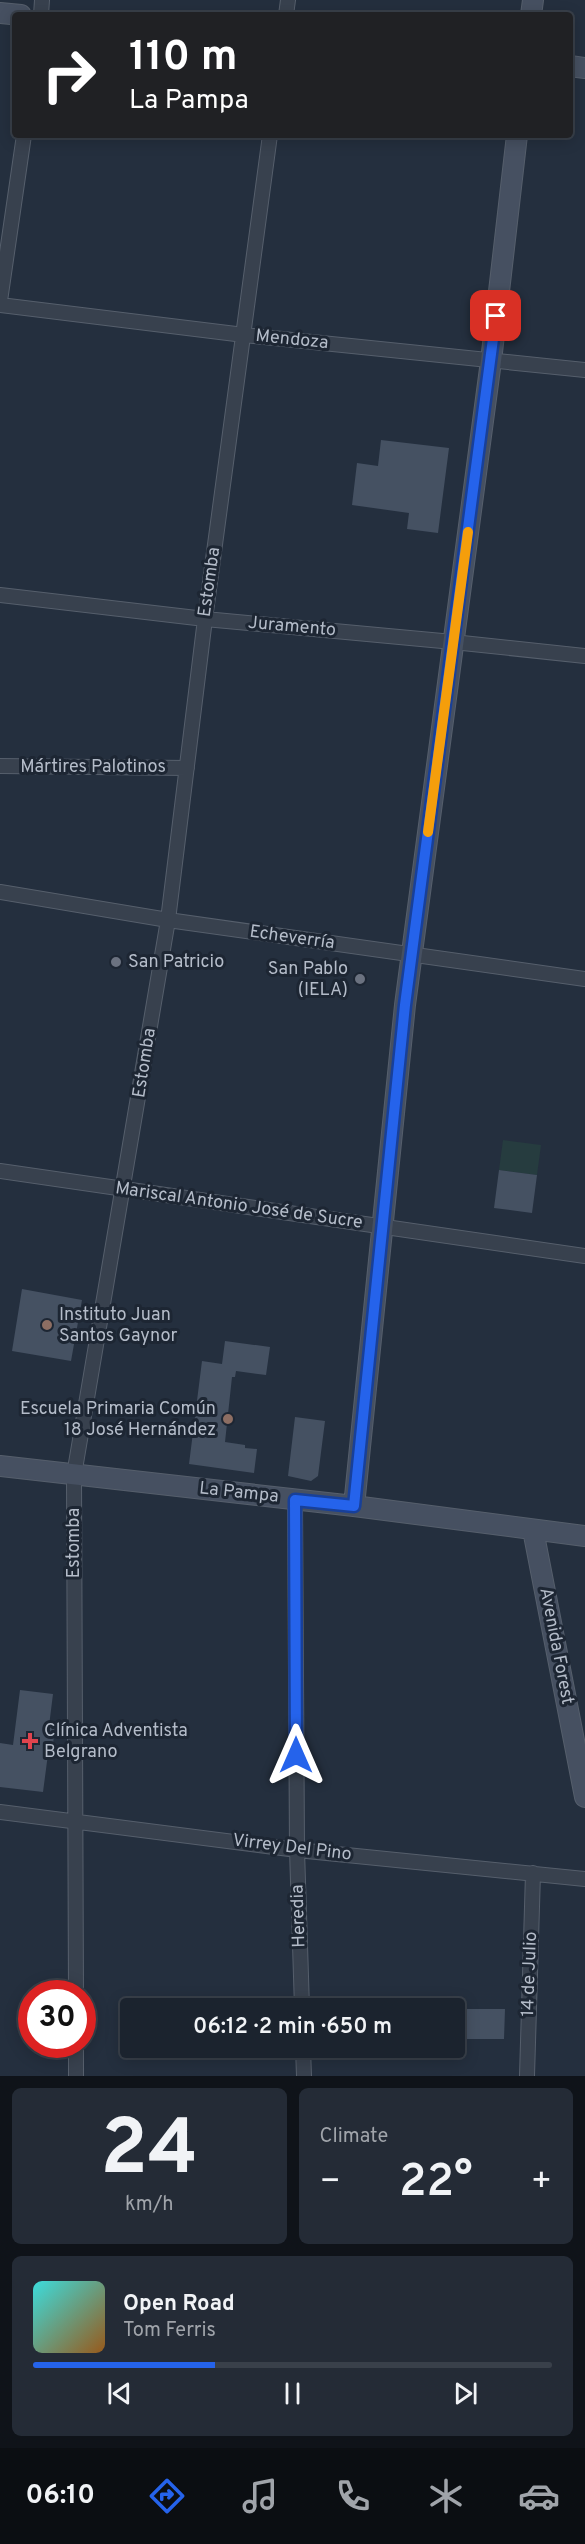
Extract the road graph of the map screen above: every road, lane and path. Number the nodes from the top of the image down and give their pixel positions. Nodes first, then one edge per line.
1 (24, 138) edge
2 (270, 138) edge
3 (517, 138) edge
4 (0, 303) edge
5 (244, 335) junction
6 (491, 361) junction
7 (585, 370) edge
8 (0, 595) edge
9 (205, 620) junction
10 (453, 642) junction
11 (585, 656) edge
12 (0, 766) edge
13 (187, 768) junction
14 (0, 892) edge
15 (168, 920) junction
16 (411, 955) junction
17 (585, 979) edge
18 (0, 1171) edge
19 (124, 1189) junction
20 (381, 1227) junction
21 (585, 1256) edge
22 (0, 1466) edge
23 (74, 1475) junction
24 (295, 1500) junction
25 (354, 1506) junction
26 (533, 1530) junction
27 (585, 1536) edge
28 (585, 1797) edge
29 (0, 1812) edge
30 (75, 1820) junction
31 (297, 1850) junction
32 (533, 1873) junction
33 (585, 1879) edge
34 (76, 1980) edge
35 (302, 1998) edge
36 (76, 2058) edge
37 (303, 2058) edge
38 (76, 2076) edge
39 (304, 2076) edge
40 (526, 2076) edge

1 - 4 street
2 - 5 street, Estomba
3 - 6 street
4 - 5 street, Mendoza
5 - 6 street, Mendoza
5 - 9 street, Estomba
6 - 7 street, Mendoza
6 - 10 street
8 - 9 street, Juramento
9 - 10 street, Juramento
9 - 13 street, Estomba
10 - 11 street, Juramento
10 - 16 street
12 - 13 street, Mártires Palotinos
13 - 15 street, Estomba
14 - 15 street, Echeverría
15 - 16 street, Echeverría
15 - 19 street, Estomba
16 - 17 street, Echeverría
16 - 20 street
18 - 19 street, Mariscal Antonio José de Sucre
19 - 20 street, Mariscal Antonio José de Sucre
19 - 23 street, Estomba
20 - 21 street, Mariscal Antonio José de Sucre
20 - 25 street
22 - 23 street, La Pampa
23 - 24 street, La Pampa
23 - 30 street, Estomba
24 - 25 street, La Pampa
24 - 31 street, Heredia
25 - 26 street, La Pampa
26 - 27 street, La Pampa
26 - 28 street, Avenida Forest
29 - 30 street, Virrey Del Pino
30 - 31 street, Virrey Del Pino
30 - 34 street, Estomba
31 - 32 street, Virrey Del Pino
31 - 35 street, Heredia
32 - 33 street, Virrey Del Pino
32 - 40 street, 14 de Julio
36 - 38 street
37 - 39 street

